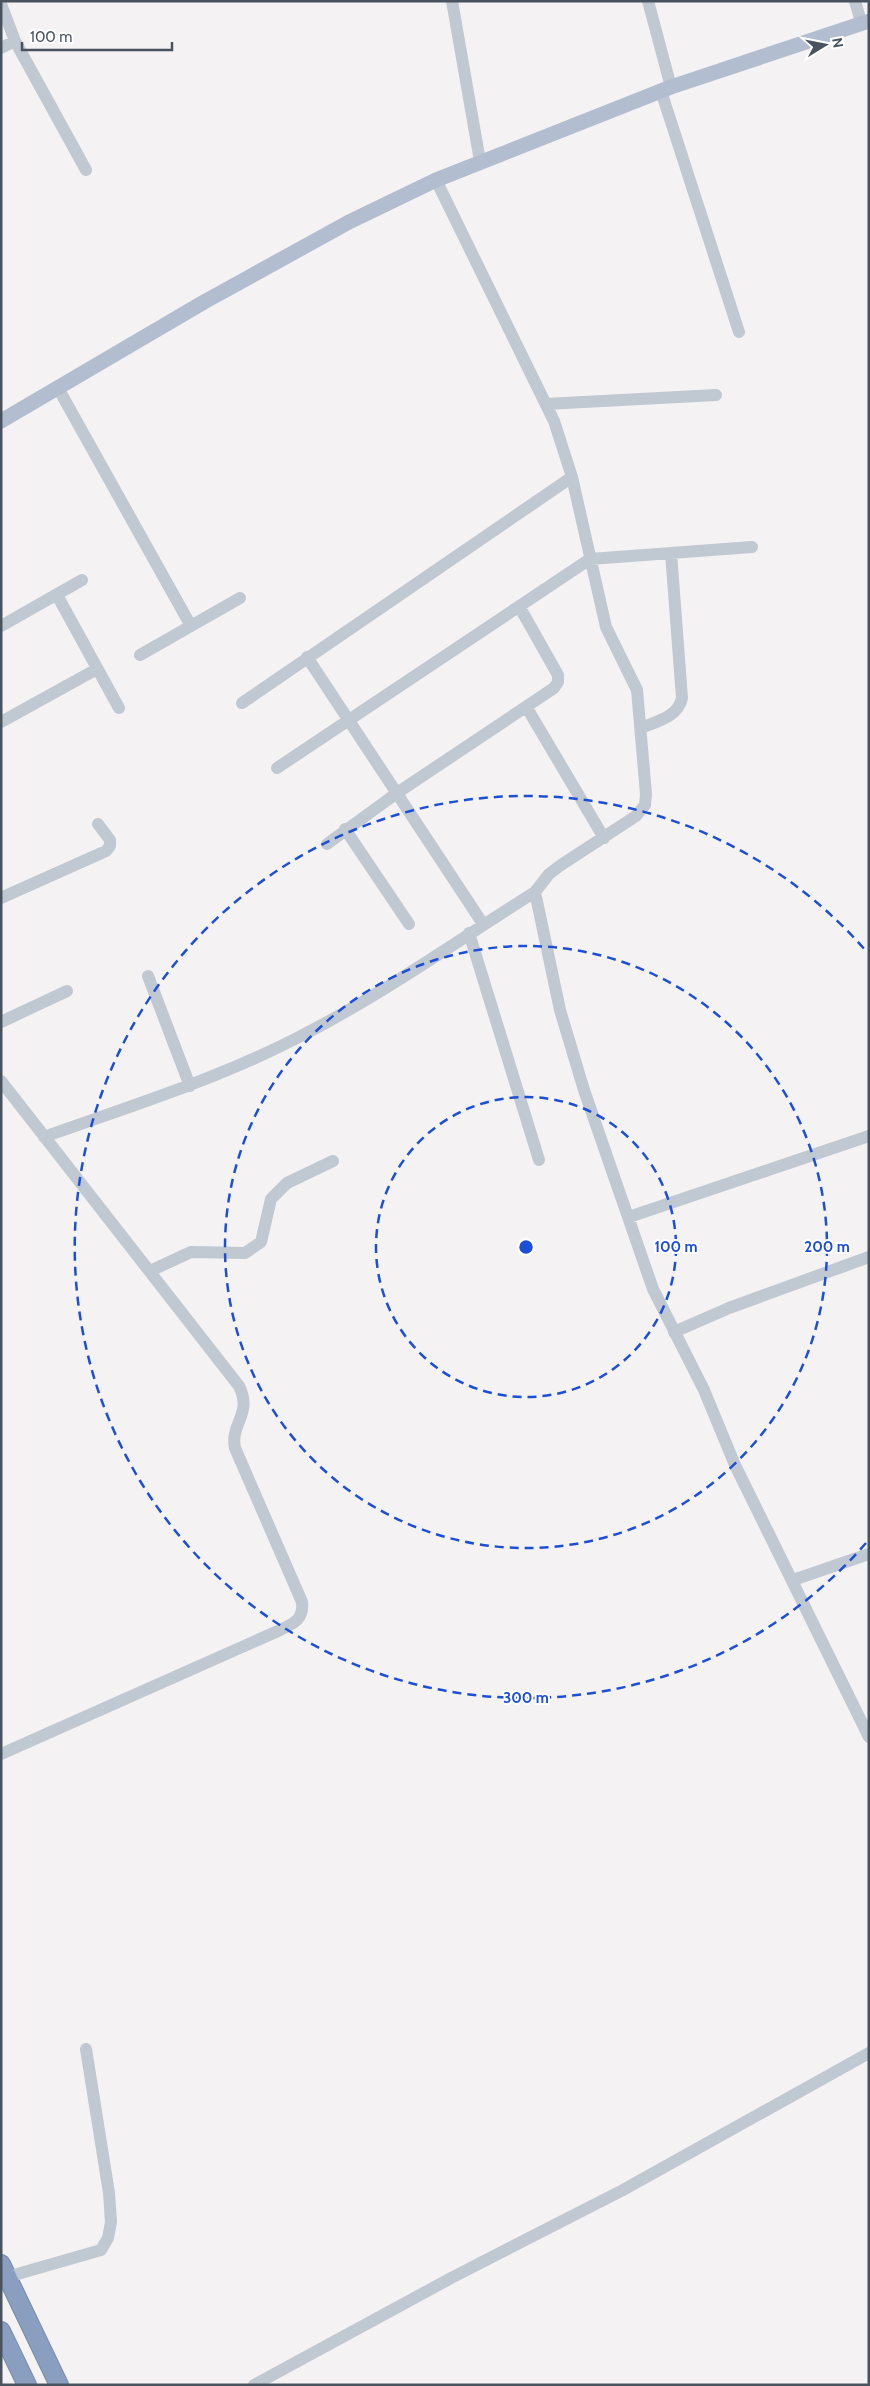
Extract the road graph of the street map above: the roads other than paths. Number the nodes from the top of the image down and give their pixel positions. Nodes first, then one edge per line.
1 (452, 1) edge
2 (648, 1) edge
3 (855, 1) edge
4 (1, 4) edge
5 (865, 22) edge
6 (15, 41) junction
7 (1, 48) edge
8 (666, 89) junction
9 (480, 161) junction
10 (86, 170) dead end
11 (436, 180) junction
12 (739, 332) dead end
13 (58, 388) junction
14 (716, 395) dead end
15 (546, 404) junction
16 (1, 421) edge
17 (572, 477) junction
18 (752, 547) dead end
19 (671, 553) junction
20 (590, 559) junction
21 (82, 580) dead end
22 (57, 595) junction
23 (240, 598) dead end
24 (519, 606) junction
25 (1, 626) edge
26 (191, 626) junction
27 (140, 655) dead end
28 (307, 657) junction
29 (97, 669) junction
30 (242, 703) dead end
31 (119, 708) dead end
32 (527, 708) junction
33 (349, 720) junction
34 (1, 722) edge
35 (642, 728) junction
36 (278, 768) dead end
37 (397, 793) junction
38 (98, 824) dead end
39 (345, 829) junction
40 (604, 838) junction
41 (327, 844) dead end
42 (535, 892) junction
43 (1, 898) edge
44 (409, 924) dead end
45 (483, 924) junction
46 (469, 933) junction
47 (148, 976) dead end
48 (67, 991) dead end
49 (1, 1022) edge
50 (1, 1081) edge
51 (190, 1086) junction
52 (869, 1136) edge
53 (44, 1137) junction
54 (539, 1160) dead end
55 (333, 1161) dead end
56 (629, 1217) junction
57 (869, 1257) edge
58 (150, 1271) junction
59 (674, 1332) junction
60 (869, 1554) edge
61 (793, 1580) junction
62 (869, 1738) edge
63 (1, 1754) edge
64 (86, 2048) dead end
65 (869, 2053) edge
66 (4, 2270) edge
67 (1, 2331) edge
68 (27, 2385) edge
69 (59, 2385) edge
70 (254, 2385) edge

1 - 9 street
2 - 8 street
3 - 5 street
4 - 6 street
5 - 8 main road
6 - 7 street
6 - 10 street
8 - 9 main road
8 - 12 street
9 - 11 main road
11 - 13 main road
11 - 15 street
13 - 16 main road
13 - 26 street
14 - 15 street
15 - 17 street
17 - 20 street
17 - 28 street
18 - 19 street
19 - 20 street
19 - 35 street
20 - 24 street
20 - 35 street
21 - 22 street
22 - 25 street
22 - 29 street
23 - 26 street
24 - 32 street
24 - 33 street
26 - 27 street
28 - 30 street
28 - 33 street
29 - 31 street
29 - 34 street
32 - 37 street
32 - 40 street
33 - 36 street
33 - 37 street
35 - 40 street
37 - 39 street
37 - 45 street
38 - 43 street
39 - 41 street
39 - 44 street
40 - 42 street
42 - 45 street
42 - 56 street
45 - 46 street
46 - 51 street
46 - 54 street
47 - 51 street
48 - 49 street
50 - 53 street
51 - 53 street
52 - 56 street
53 - 58 street
55 - 58 street
56 - 59 street
57 - 59 street
58 - 63 street
59 - 61 street
60 - 61 street
61 - 62 street
64 - 66 street
65 - 70 street
66 - 69 highway
67 - 68 highway

